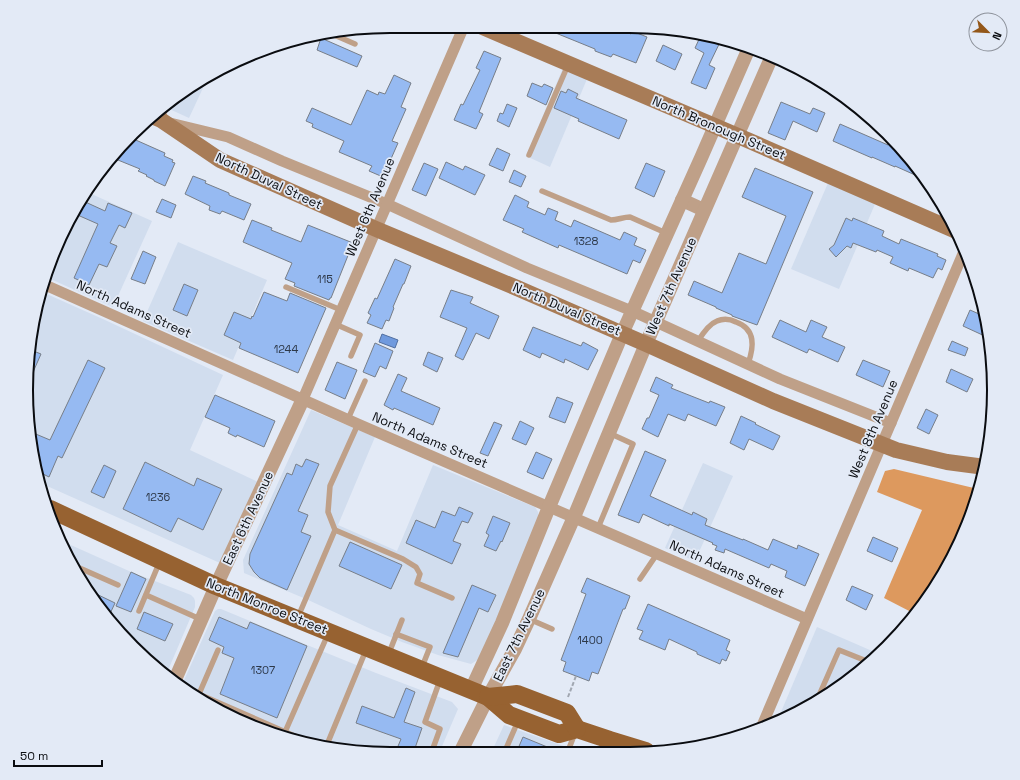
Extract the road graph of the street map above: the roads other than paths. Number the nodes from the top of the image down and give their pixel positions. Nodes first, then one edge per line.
1 (461, 33) edge
2 (496, 33) edge
3 (338, 37) edge
4 (355, 44) dead end
5 (747, 53) edge
6 (770, 61) edge
7 (569, 64) junction
8 (163, 115) edge
9 (162, 116) edge
10 (715, 126) junction
11 (736, 136) junction
12 (529, 154) dead end
13 (542, 191) dead end
14 (682, 200) junction
15 (387, 204) junction
16 (704, 210) junction
17 (947, 227) edge
18 (376, 229) junction
19 (667, 233) junction
20 (961, 257) edge
21 (49, 286) edge
22 (286, 287) dead end
23 (341, 310) junction
24 (632, 311) junction
25 (656, 321) junction
26 (335, 324) junction
27 (622, 334) junction
28 (698, 341) junction
29 (646, 344) junction
30 (351, 356) dead end
31 (748, 364) junction
32 (365, 381) dead end
33 (303, 399) junction
34 (353, 422) junction
35 (890, 423) junction
36 (608, 433) junction
37 (881, 445) junction
38 (979, 466) edge
39 (549, 507) junction
40 (54, 511) edge
41 (574, 517) junction
42 (598, 528) junction
43 (335, 530) junction
44 (657, 554) junction
45 (160, 560) junction
46 (82, 569) edge
47 (640, 579) dead end
48 (118, 585) dead end
49 (216, 586) junction
50 (146, 595) junction
51 (452, 598) dead end
52 (507, 610) junction
53 (139, 611) dead end
54 (297, 619) junction
55 (529, 619) junction
56 (807, 619) junction
57 (202, 620) junction
58 (402, 620) dead end
59 (552, 629) dead end
60 (329, 632) junction
61 (396, 634) junction
62 (367, 648) junction
63 (218, 650) dead end
64 (388, 656) junction
65 (863, 660) edge
66 (421, 670) junction
67 (177, 676) edge
68 (440, 677) junction
69 (471, 690) junction
70 (821, 691) edge
71 (200, 692) edge
72 (488, 697) junction
73 (235, 711) edge
74 (519, 719) junction
75 (763, 722) edge
76 (276, 728) edge
77 (577, 728) junction
78 (285, 732) edge
79 (328, 741) edge
80 (433, 747) edge
81 (467, 747) edge
82 (508, 747) edge
83 (570, 747) edge
84 (626, 747) edge

1 - 15 street, West 6th Avenue
2 - 7 main road, North Bronough Street
3 - 4 lane
5 - 10 street, West 7th Avenue
6 - 11 street, West 7th Avenue
7 - 10 main road, North Bronough Street
7 - 12 lane
8 - 15 street, North Duval Street
9 - 18 main road, North Duval Street
10 - 11 main road, North Bronough Street
10 - 14 street, West 7th Avenue
11 - 16 street, West 7th Avenue
11 - 17 main road, North Bronough Street
13 - 19 lane
14 - 16 street
14 - 19 street, West 7th Avenue
15 - 18 street, West 6th Avenue
15 - 24 street, North Duval Street
16 - 25 street, West 7th Avenue
18 - 23 street, West 6th Avenue
18 - 27 main road, North Duval Street
19 - 24 street, West 7th Avenue
20 - 35 street, West 8th Avenue
21 - 33 street, North Adams Street
22 - 23 lane
23 - 26 street, West 6th Avenue
24 - 25 street, North Duval Street
24 - 27 street, West 7th Avenue
25 - 28 street, North Duval Street
25 - 29 street, West 7th Avenue
26 - 30 lane
26 - 33 street, West 6th Avenue
27 - 29 main road, North Duval Street
27 - 39 street, West 7th Avenue
28 - 31 street, North Duval Street
28 - 31 lane
29 - 36 street, West 7th Avenue
29 - 37 main road, North Duval Street
31 - 35 street, North Duval Street
32 - 34 lane
33 - 34 street, North Adams Street
33 - 49 street, East 6th Avenue
34 - 39 street, North Adams Street
34 - 43 lane
35 - 37 street, West 8th Avenue
36 - 41 street, West 7th Avenue
36 - 42 lane
37 - 38 main road, North Duval Street
37 - 56 street, West 8th Avenue
39 - 41 street, North Adams Street
39 - 52 street, East 7th Avenue
40 - 45 main road, North Monroe Street
41 - 42 street, North Adams Street
41 - 55 street, East 7th Avenue
42 - 44 street, North Adams Street
43 - 51 lane
43 - 54 lane
44 - 47 lane
44 - 56 street, North Adams Street
45 - 49 main road, North Monroe Street
45 - 50 lane
46 - 48 lane
49 - 54 main road, North Monroe Street
49 - 57 street, East 6th Avenue
50 - 53 lane
50 - 57 lane
52 - 55 street
52 - 69 street, East 7th Avenue
54 - 60 main road, North Monroe Street
55 - 59 lane
55 - 72 street, East 7th Avenue
56 - 75 street, West 8th Avenue
57 - 67 street, East 6th Avenue
58 - 61 lane
60 - 62 main road, North Monroe Street
60 - 78 lane
61 - 64 lane
61 - 66 lane
62 - 64 main road, North Monroe Street
62 - 79 lane
63 - 71 lane
64 - 66 main road, North Monroe Street
65 - 70 lane
66 - 68 main road, North Monroe Street
68 - 69 main road, North Monroe Street
68 - 80 lane
69 - 72 main road, North Monroe Street
72 - 74 main road, North Monroe Street
72 - 77 main road, North Monroe Street
72 - 81 street, East 7th Avenue
73 - 76 lane
74 - 77 main road, North Monroe Street
74 - 82 lane
77 - 83 lane
77 - 84 main road

